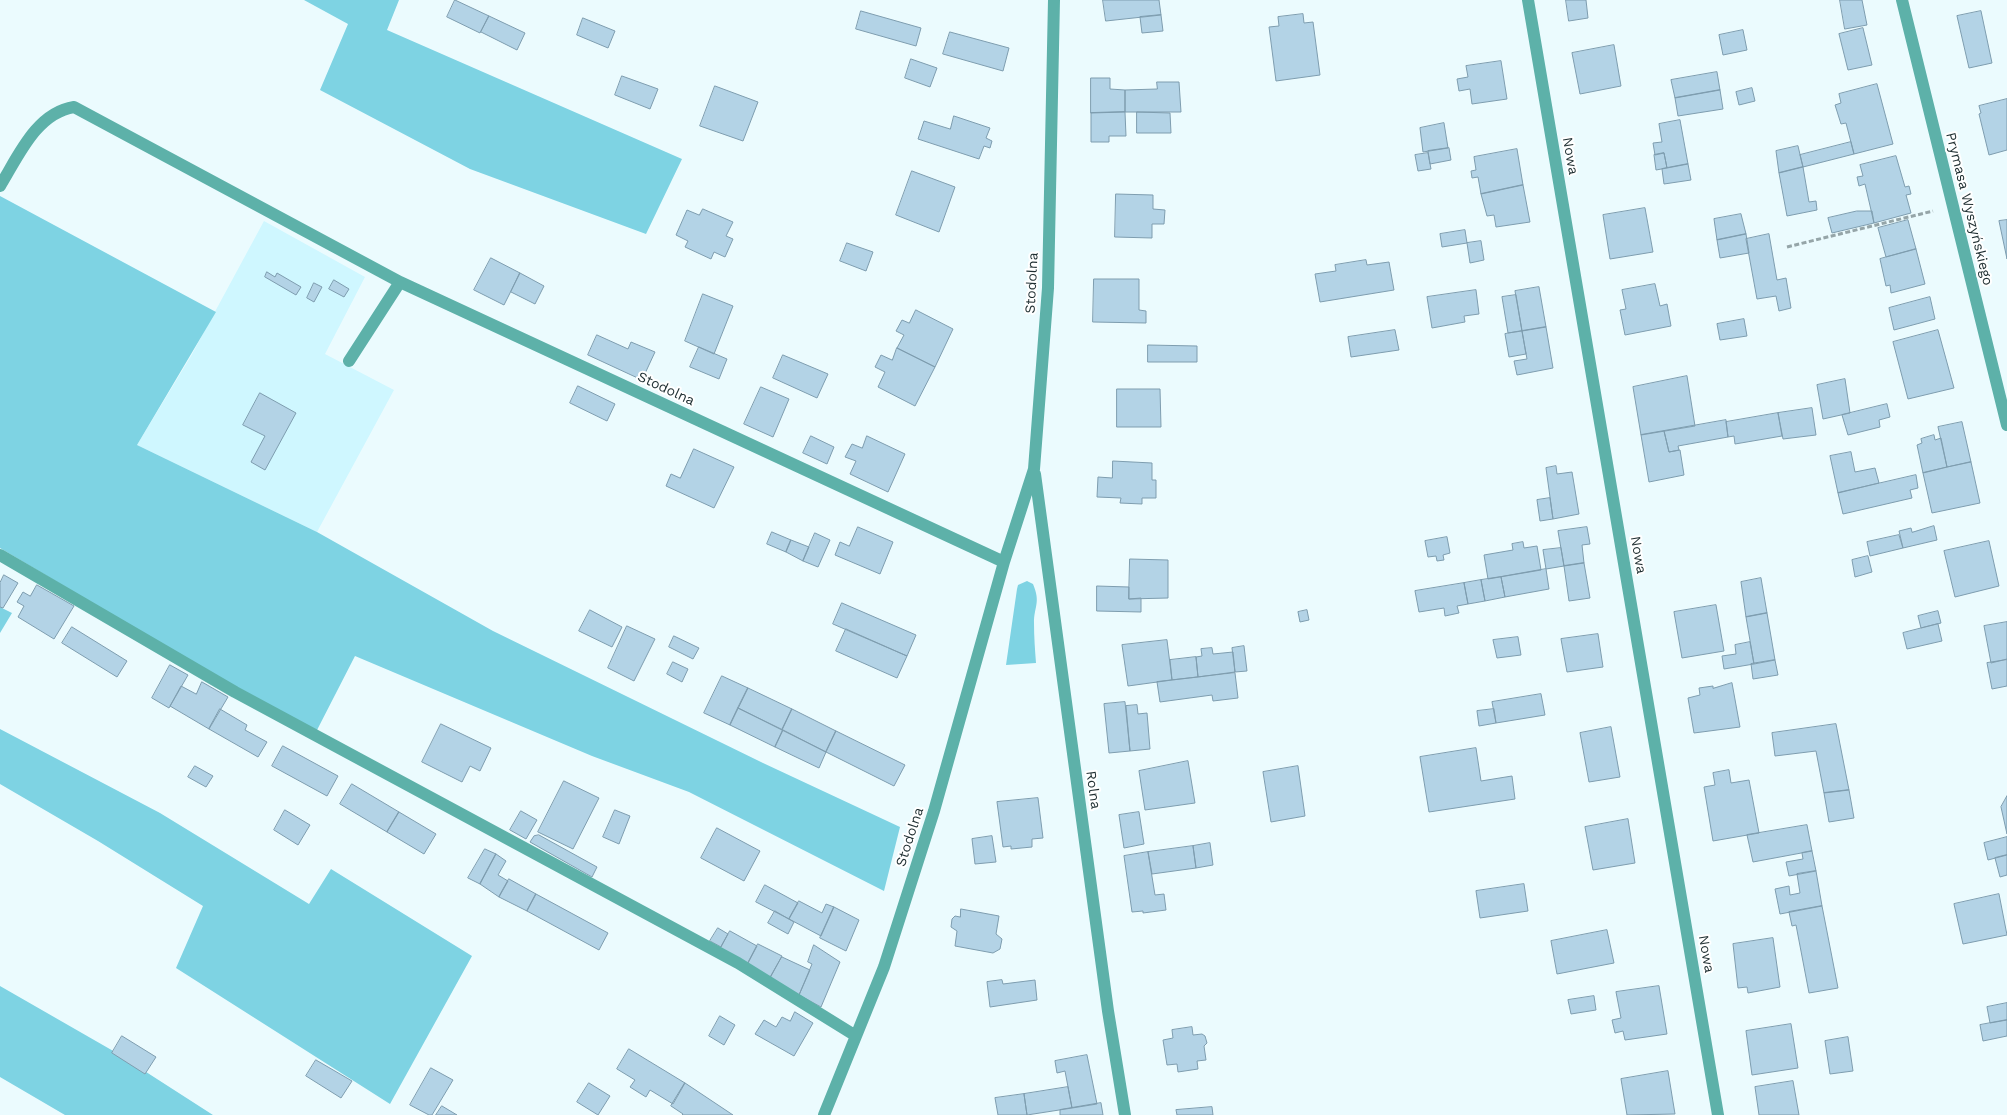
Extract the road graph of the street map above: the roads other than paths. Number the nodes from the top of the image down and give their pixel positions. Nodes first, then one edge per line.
1 (1054, 0) edge
2 (1528, 0) edge
3 (1902, 0) edge
4 (0, 186) edge
5 (400, 282) junction
6 (349, 361) dead end
7 (2007, 425) edge
8 (1034, 469) junction
9 (0, 555) edge
10 (1004, 562) junction
11 (856, 1036) junction
12 (824, 1115) edge
13 (1125, 1115) edge
14 (1718, 1115) edge

1 - 8 street, Stodolna
2 - 14 street, Nowa
3 - 7 street, Prymasa Wyszyńskiego
4 - 5 street, Stodolna
5 - 6 street
5 - 10 street, Stodolna
8 - 10 street, Stodolna
8 - 13 street, Rolna
9 - 11 street
10 - 11 street, Stodolna
11 - 12 street, Stodolna

